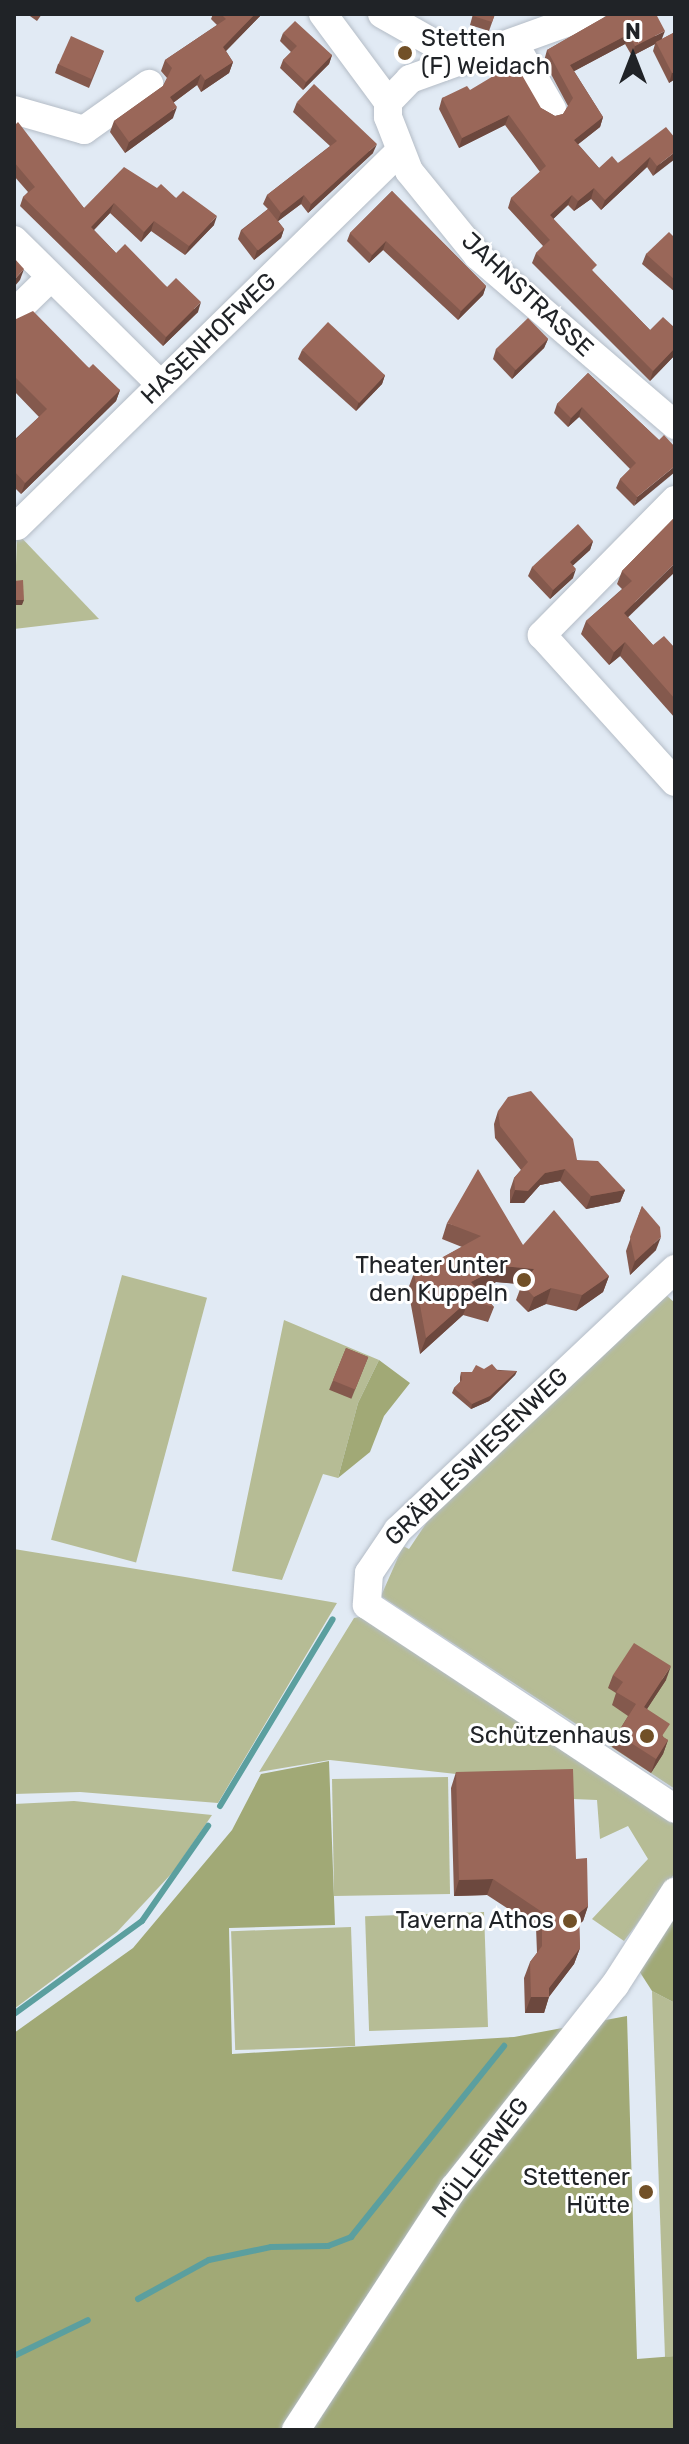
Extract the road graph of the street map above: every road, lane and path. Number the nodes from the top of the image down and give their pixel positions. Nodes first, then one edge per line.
1 (323, 14) edge
2 (382, 14) edge
3 (591, 14) edge
4 (515, 45) junction
5 (465, 61) junction
6 (149, 84) dead end
7 (388, 102) junction
8 (552, 109) dead end
9 (14, 110) edge
10 (400, 151) junction
11 (14, 240) edge
12 (50, 278) junction
13 (14, 313) edge
14 (161, 385) junction
15 (675, 425) edge
16 (675, 500) edge
17 (17, 526) dead end
18 (675, 782) edge
19 (675, 1269) edge
20 (675, 1809) edge
21 (675, 1892) edge
22 (296, 2430) edge

1 - 7 street
2 - 5 street
3 - 4 street
4 - 5 street
4 - 8 street
5 - 7 street
6 - 9 street
7 - 10 street, JAHNSTRASSE
10 - 14 street, HASENHOFWEG
10 - 15 street, JAHNSTRASSE
11 - 12 street
12 - 13 street
12 - 14 street
14 - 17 street, HASENHOFWEG
16 - 18 street
19 - 20 street, GRÄBLESWIESENWEG
21 - 22 street, MÜLLERWEG

